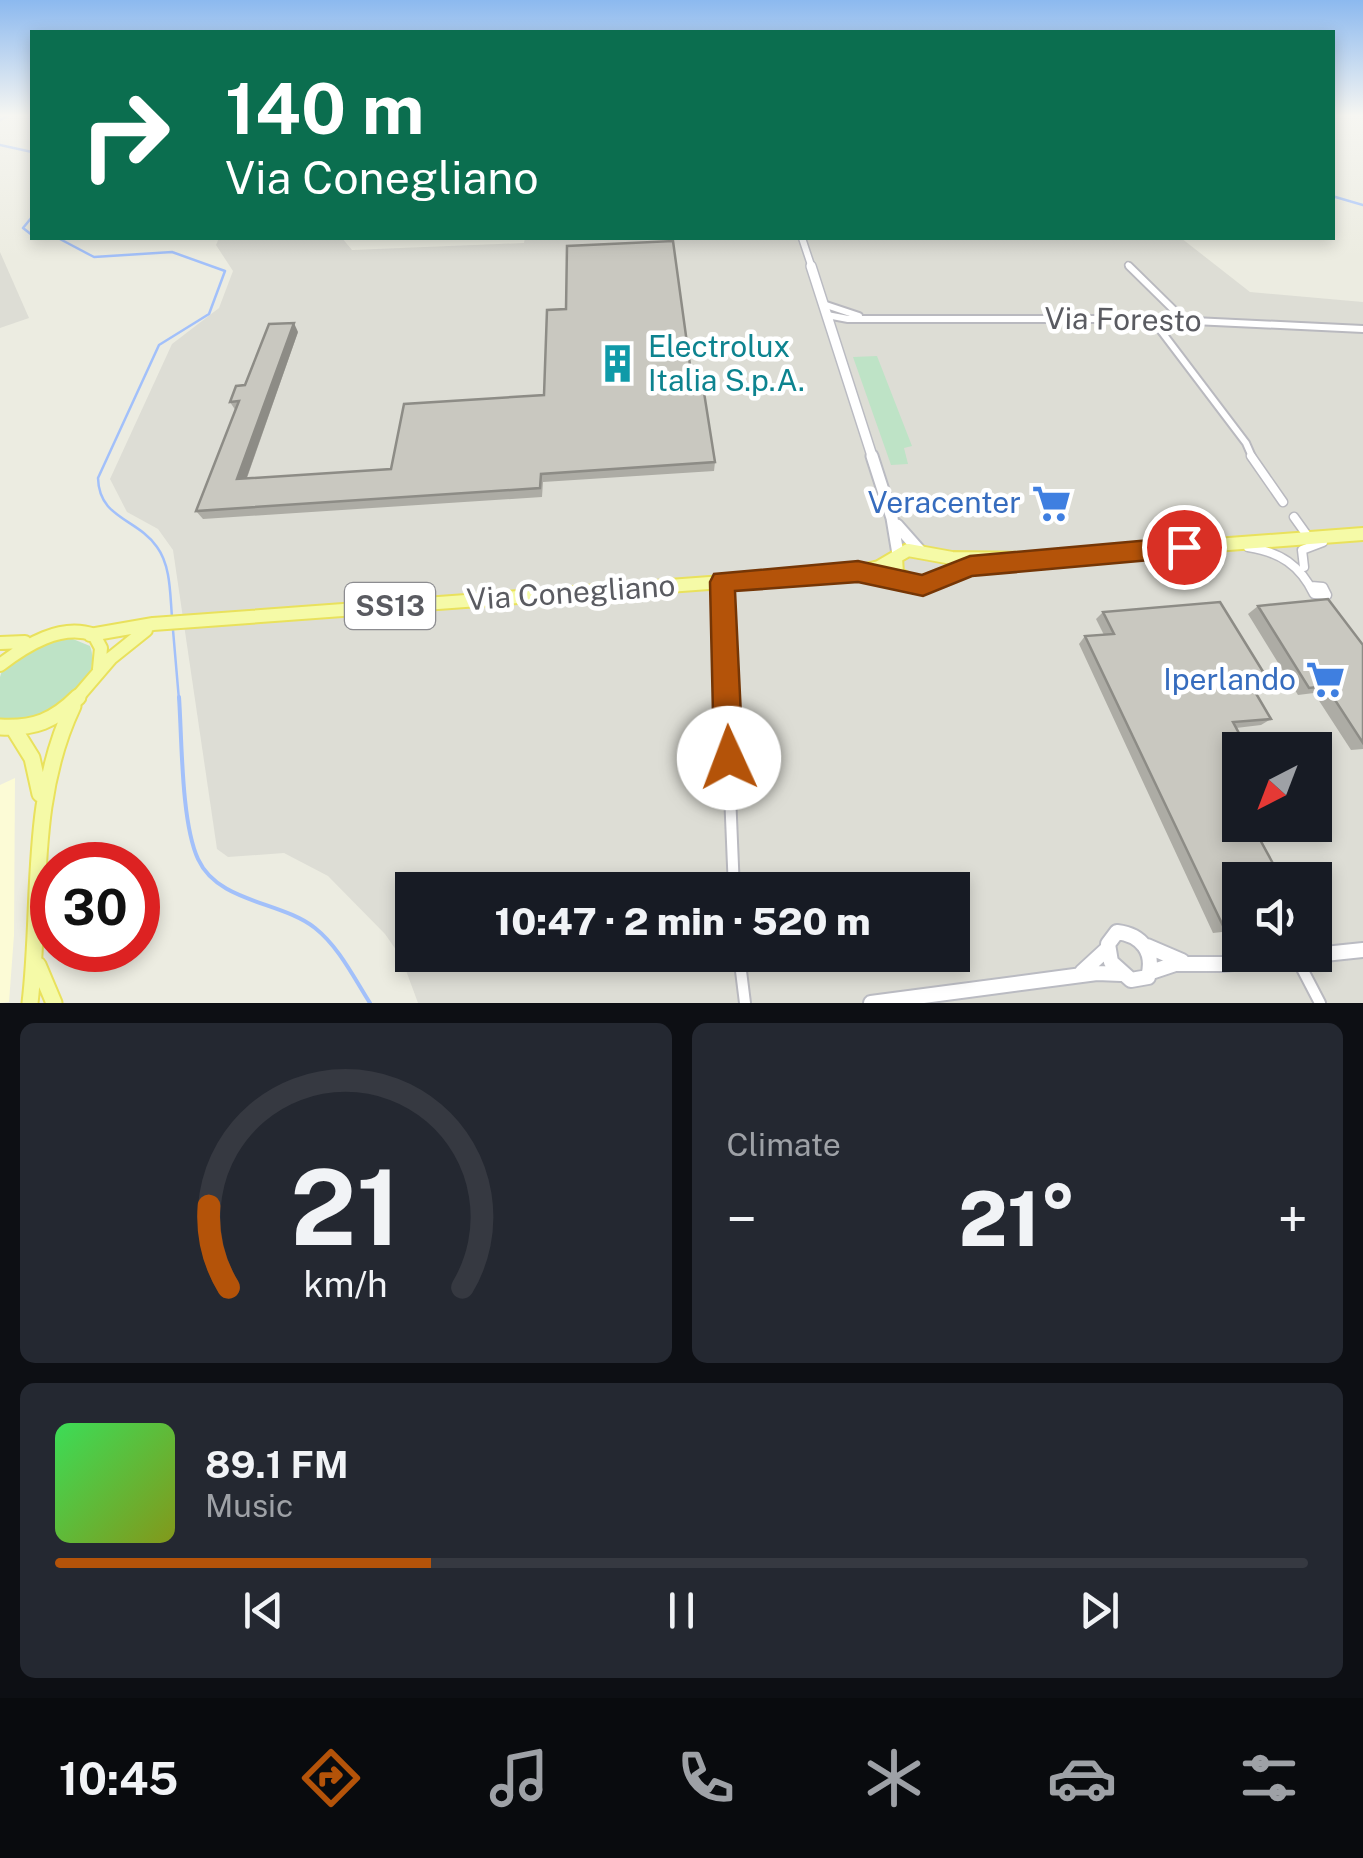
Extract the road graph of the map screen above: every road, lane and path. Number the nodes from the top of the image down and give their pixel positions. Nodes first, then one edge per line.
1 (803, 240) edge
2 (1128, 265) dead end
3 (823, 304) junction
4 (827, 316) junction
5 (859, 316) junction
6 (882, 319) junction
7 (1152, 319) junction
8 (848, 320) junction
9 (1184, 320) junction
10 (1363, 329) edge
11 (832, 330) junction
12 (1283, 502) dead end
13 (1294, 517) dead end
14 (892, 518) junction
15 (1358, 535) edge
16 (1309, 538) junction
17 (1223, 544) junction
18 (923, 552) junction
19 (897, 555) junction
20 (1022, 559) junction
21 (858, 572) junction
22 (902, 579) junction
23 (934, 580) junction
24 (722, 582) junction
25 (1315, 586) junction
26 (1332, 608) edge
27 (164, 623) junction
28 (90, 635) junction
29 (29, 642) junction
30 (0, 643) edge
31 (0, 665) edge
32 (96, 678) junction
33 (73, 706) junction
34 (7, 728) edge
35 (41, 800) junction
36 (40, 842) edge
37 (733, 872) edge
38 (1145, 945) junction
39 (1107, 949) junction
40 (1363, 950) edge
41 (1332, 953) edge
42 (1188, 963) junction
43 (1222, 964) edge
44 (35, 972) edge
45 (41, 972) edge
46 (740, 972) edge
47 (1151, 972) junction
48 (1312, 972) edge
49 (1121, 974) junction
50 (1072, 977) junction
51 (30, 1003) edge
52 (54, 1003) edge
53 (744, 1003) edge
54 (871, 1003) edge
55 (1320, 1003) edge

1 - 3 street
2 - 9 street
3 - 4 street
3 - 5 street
4 - 5 street, Via Foresto
4 - 8 street, Via Foresto
4 - 11 street
5 - 6 street, Via Foresto
6 - 7 street, Via Foresto
6 - 8 street, Via Foresto
7 - 9 street, Via Foresto
7 - 12 street
8 - 11 street
9 - 10 street, Via Foresto
11 - 14 street
13 - 16 street
14 - 18 street
14 - 19 street
15 - 16 main road
15 - 25 street
16 - 17 main road
17 - 20 main road
17 - 25 street
18 - 19 main road
18 - 20 main road
18 - 23 main road
19 - 21 main road, Via Conegliano / SS13
19 - 22 main road
20 - 23 main road
21 - 22 main road, Via Conegliano / SS13
21 - 24 main road, Via Conegliano / SS13
22 - 23 main road
24 - 27 main road, Via Conegliano / SS13
24 - 37 street
25 - 26 street
27 - 28 main road, SS13
27 - 32 main road, SS13
28 - 29 main road, SS13
28 - 32 main road
29 - 30 main road, SS13
29 - 31 main road, SS13
32 - 33 main road, SS13
33 - 34 main road, SS13
33 - 35 main road
34 - 35 main road
35 - 36 main road
38 - 39 street
38 - 42 street
38 - 47 street
39 - 49 street
39 - 50 street
40 - 41 street
42 - 43 street
42 - 47 street
44 - 51 main road
45 - 52 main road
46 - 53 street
47 - 49 street
48 - 55 street
49 - 50 street
50 - 54 street

